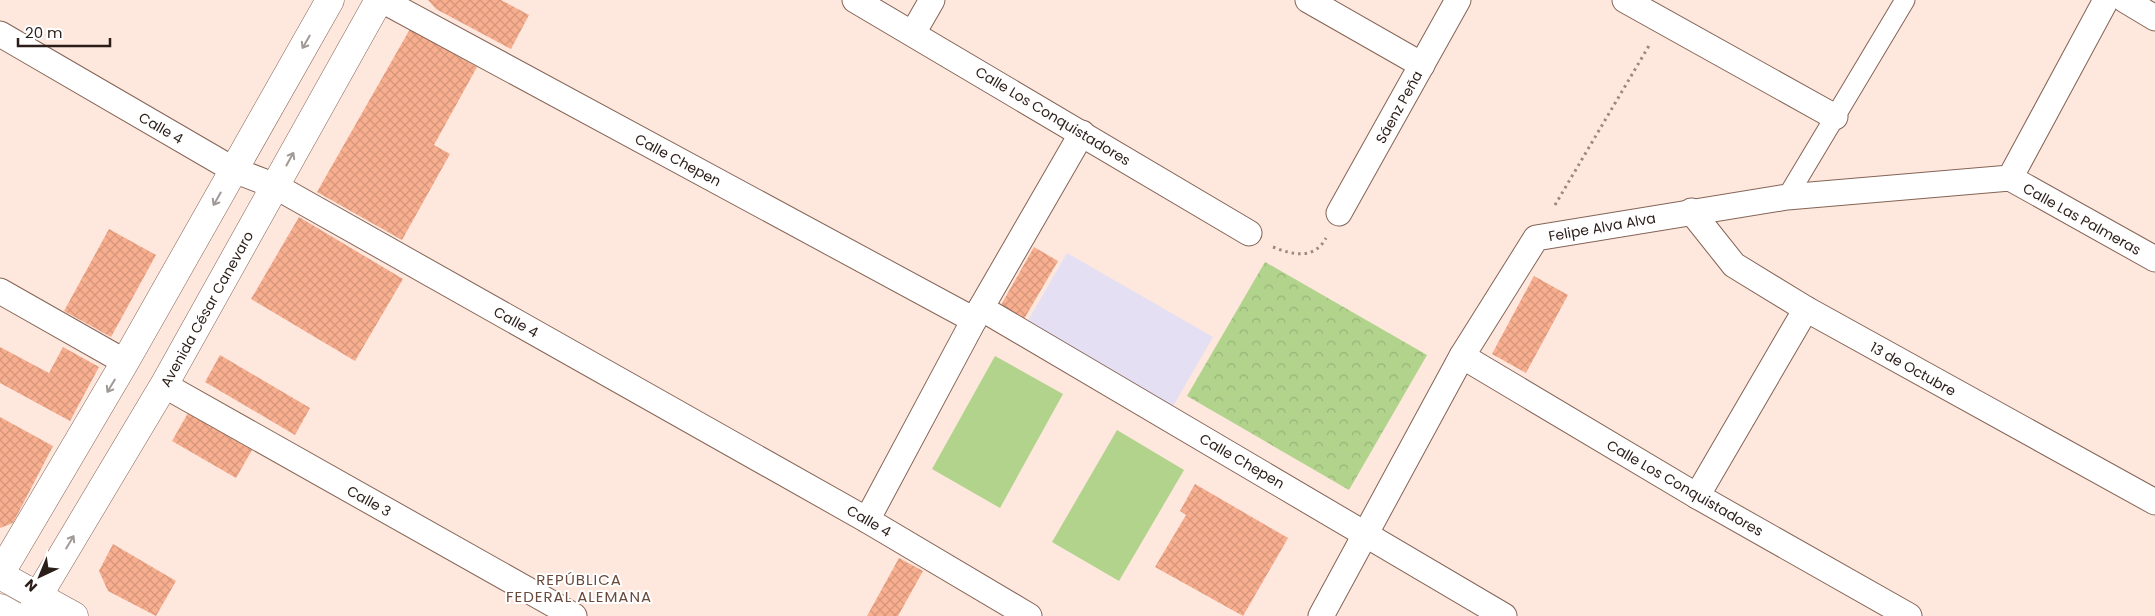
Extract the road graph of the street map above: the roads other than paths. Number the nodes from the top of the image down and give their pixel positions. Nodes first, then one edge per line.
1 (330, 0) edge
2 (381, 0) edge
3 (855, 0) edge
4 (932, 0) edge
5 (1308, 0) edge
6 (1458, 0) edge
7 (1625, 0) edge
8 (1905, 0) edge
9 (2106, 0) edge
10 (2124, 0) edge
11 (2155, 18) edge
12 (913, 33) junction
13 (0, 34) edge
14 (1422, 65) junction
15 (1835, 117) junction
16 (1082, 133) junction
17 (234, 170) junction
18 (2010, 178) junction
19 (275, 186) junction
20 (1788, 197) junction
21 (1691, 211) junction
22 (1339, 213) road end
23 (1249, 233) road end
24 (2155, 259) edge
25 (0, 291) edge
26 (1806, 310) junction
27 (977, 314) junction
28 (1462, 356) junction
29 (125, 362) junction
30 (164, 386) junction
31 (1696, 496) junction
32 (2155, 502) edge
33 (867, 520) junction
34 (1365, 534) junction
35 (0, 575) edge
36 (35, 606) edge
37 (0, 608) edge
38 (14, 616) edge
39 (74, 616) edge
40 (574, 616) edge
41 (1029, 616) edge
42 (1321, 616) edge
43 (1504, 616) edge
44 (1910, 616) edge

1 -> 17 main road
19 -> 2 main road, Avenida César Canevaro
2 - 27 street, Calle Chepen
3 - 12 street, Calle Los Conquistadores
4 - 12 street
5 - 14 street
6 - 14 street, Sáenz Peña
7 - 15 street
8 - 15 street
9 - 18 street
10 - 11 street
12 - 16 street, Calle Los Conquistadores
13 - 17 street, Calle 4
14 - 22 street, Sáenz Peña
15 - 20 street
16 - 23 street, Calle Los Conquistadores
16 - 27 street
17 - 19 street, Calle 4
17 -> 29 main road
18 - 20 street, Felipe Alva Alva
18 - 24 street, Calle Las Palmeras
19 - 30 main road, Avenida César Canevaro
19 - 33 street, Calle 4
20 - 21 street, Felipe Alva Alva
21 - 26 street, 13 de Octubre
21 - 28 street, Felipe Alva Alva
25 - 29 street
26 - 31 street
26 - 32 street, 13 de Octubre
27 - 33 street
27 - 34 street, Calle Chepen
28 - 31 street, Calle Los Conquistadores
28 - 34 street, Felipe Alva Alva
29 -> 35 main road
36 -> 30 main road, Avenida César Canevaro
30 - 40 street, Calle 3
31 - 44 street, Calle Los Conquistadores
33 - 41 street, Calle 4
34 - 42 street, Felipe Alva Alva
34 - 43 street, Calle Chepen
35 - 36 main road
36 - 39 main road
37 - 38 main road

